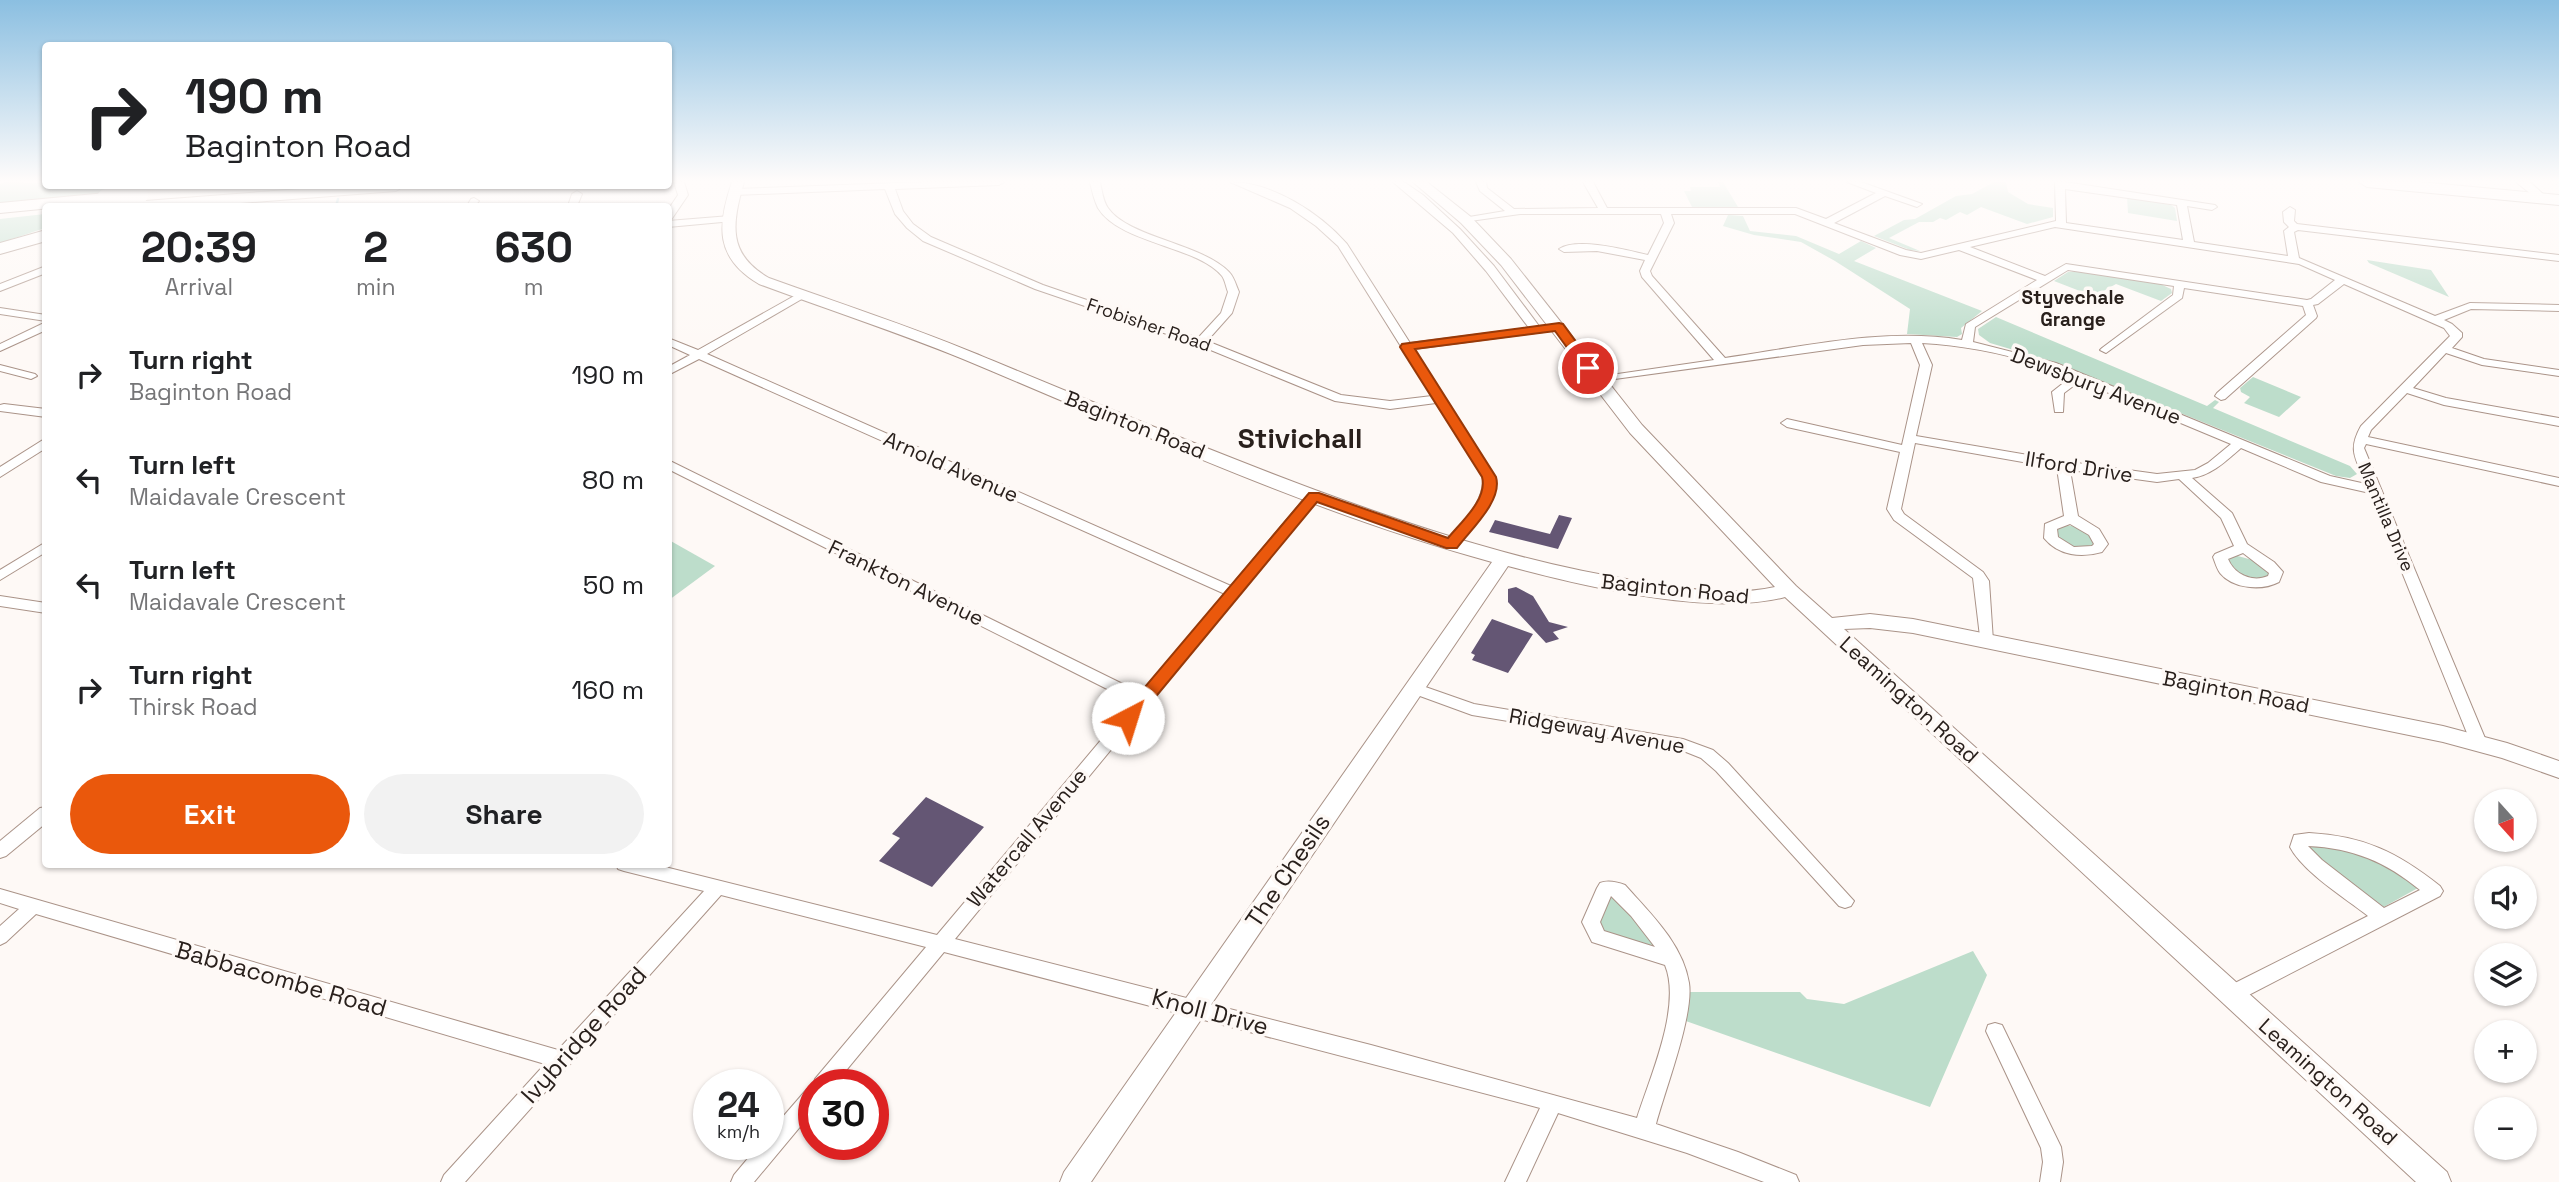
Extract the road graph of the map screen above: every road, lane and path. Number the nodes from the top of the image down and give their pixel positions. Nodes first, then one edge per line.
1 (731, 237) edge
2 (928, 237) edge
3 (1155, 237) edge
4 (1335, 237) edge
5 (1464, 237) edge
6 (1482, 237) edge
7 (1661, 237) edge
8 (1867, 237) edge
9 (1996, 237) edge
10 (2143, 237) edge
11 (2188, 237) edge
12 (2289, 237) edge
13 (2381, 237) edge
14 (38, 238) edge
15 (2189, 244) junction
16 (1960, 247) junction
17 (1564, 249) dead end
18 (0, 251) edge
19 (1650, 258) junction
20 (2559, 258) edge
21 (2294, 260) junction
22 (42, 271) edge
23 (2044, 279) junction
24 (2343, 279) junction
25 (2179, 284) junction
26 (0, 288) edge
27 (803, 295) junction
28 (2307, 303) junction
29 (2559, 308) edge
30 (0, 311) edge
31 (42, 317) edge
32 (2435, 320) junction
33 (42, 327) edge
34 (1559, 327) junction
35 (1536, 330) junction
36 (1915, 339) junction
37 (1200, 342) junction
38 (672, 343) edge
39 (1966, 344) junction
40 (0, 347) edge
41 (1407, 347) junction
42 (2444, 349) junction
43 (2106, 350) dead end
44 (699, 355) junction
45 (1722, 362) junction
46 (0, 368) edge
47 (672, 370) edge
48 (2559, 373) edge
49 (31, 376) dead end
50 (2080, 376) junction
51 (1597, 380) junction
52 (2405, 389) junction
53 (2221, 396) dead end
54 (1440, 399) junction
55 (4, 408) dead end
56 (2059, 411) dead end
57 (42, 413) edge
58 (1787, 422) dead end
59 (2559, 422) edge
60 (2360, 439) junction
61 (2240, 443) junction
62 (42, 444) edge
63 (1908, 444) junction
64 (6, 465) edge
65 (2063, 465) junction
66 (672, 466) edge
67 (0, 474) edge
68 (2183, 476) junction
69 (2559, 482) edge
70 (2375, 490) junction
71 (1314, 496) junction
72 (2071, 516) dead end
73 (1452, 545) junction
74 (2241, 546) dead end
75 (42, 549) edge
76 (1502, 561) junction
77 (0, 576) edge
78 (1788, 590) junction
79 (1233, 592) junction
80 (0, 601) edge
81 (42, 607) edge
82 (1827, 626) junction
83 (1986, 642) junction
84 (1414, 688) junction
85 (1143, 700) junction
86 (2479, 743) junction
87 (2559, 770) edge
88 (42, 816) edge
89 (0, 851) edge
90 (640, 868) edge
91 (718, 888) junction
92 (0, 896) edge
93 (1845, 901) dead end
94 (33, 906) junction
95 (2382, 917) junction
96 (0, 937) edge
97 (939, 944) junction
98 (1670, 959) dead end
99 (2232, 994) junction
100 (1195, 1007) junction
101 (1995, 1031) dead end
102 (562, 1060) junction
103 (835, 1069) edge
104 (1553, 1103) junction
105 (798, 1114) edge
106 (1644, 1129) junction
107 (451, 1182) edge
108 (741, 1182) edge
109 (1074, 1182) edge
110 (1515, 1182) edge
111 (1789, 1182) edge
112 (2050, 1182) edge
113 (2437, 1182) edge

1 - 27 street, Baginton Road
2 - 37 street, Frobisher Road
3 - 37 street
4 - 41 street
5 - 35 street
6 - 34 street, Leamington Road
7 - 19 street
8 - 16 street
9 - 16 street
10 - 15 street
11 - 15 street
12 - 21 street
13 - 20 street
14 - 18 highway
15 - 21 street
16 - 23 street
17 - 19 street
19 - 45 street
21 - 24 street
22 - 26 street
23 - 25 street
23 - 39 street
24 - 28 street
24 - 32 street
25 - 28 street
25 - 43 street
27 - 44 street
27 - 71 street, Baginton Road
28 - 53 street
29 - 32 street
30 - 31 street
32 - 42 street
33 - 40 street
34 - 35 street
34 - 51 street, Leamington Road
35 - 41 street
36 - 39 street, Dewsbury Avenue
36 - 45 street, Dewsbury Avenue
36 - 63 street
37 - 54 street, Frobisher Road
38 - 44 street, Arnold Avenue
39 - 50 street, Dewsbury Avenue
41 - 54 street
42 - 48 street
42 - 52 street, Mantilla Drive
44 - 47 street
44 - 79 street, Arnold Avenue
45 - 51 street, Dewsbury Avenue
46 - 49 street
50 - 56 street
50 - 61 street, Dewsbury Avenue
51 - 78 street, Leamington Road
52 - 59 street
52 - 60 street, Mantilla Drive
54 - 73 street
55 - 57 street
58 - 63 street, Ilford Drive
60 - 69 street
60 - 70 street, Mantilla Drive
61 - 68 street, Ilford Drive
61 - 70 street, Dewsbury Avenue
62 - 64 street
63 - 65 street, Ilford Drive
63 - 83 street
64 - 67 street
65 - 68 street, Ilford Drive
65 - 72 street
66 - 85 street, Frankton Avenue
68 - 74 street
70 - 86 street, Mantilla Drive
71 - 73 street, Baginton Road
71 - 79 street, Watercall Avenue
73 - 76 street, Baginton Road
75 - 77 street
76 - 78 street, Baginton Road
76 - 84 street, The Chesils
78 - 82 street, Leamington Road
79 - 85 street, Watercall Avenue
80 - 81 street
82 - 83 street, Baginton Road
82 - 99 street, Leamington Road
83 - 86 street, Baginton Road
84 - 93 street, Ridgeway Avenue
84 - 100 street, The Chesils
85 - 97 street, Watercall Avenue
86 - 87 street, Baginton Road
88 - 89 street
90 - 91 street, Knoll Drive
91 - 97 street, Knoll Drive
91 - 102 street, Ivybridge Road
92 - 94 street, Babbacombe Road
94 - 96 street
94 - 102 street, Babbacombe Road
95 - 95 street
95 - 99 street
97 - 100 street, Knoll Drive
97 - 103 street, Watercall Avenue
98 - 106 street
99 - 113 street, Leamington Road
100 - 104 street, Knoll Drive
100 - 109 street, The Chesils
101 - 112 street
102 - 107 street, Ivybridge Road
104 - 106 street, Knoll Drive
104 - 110 street
105 - 108 street
106 - 111 street, Knoll Drive

